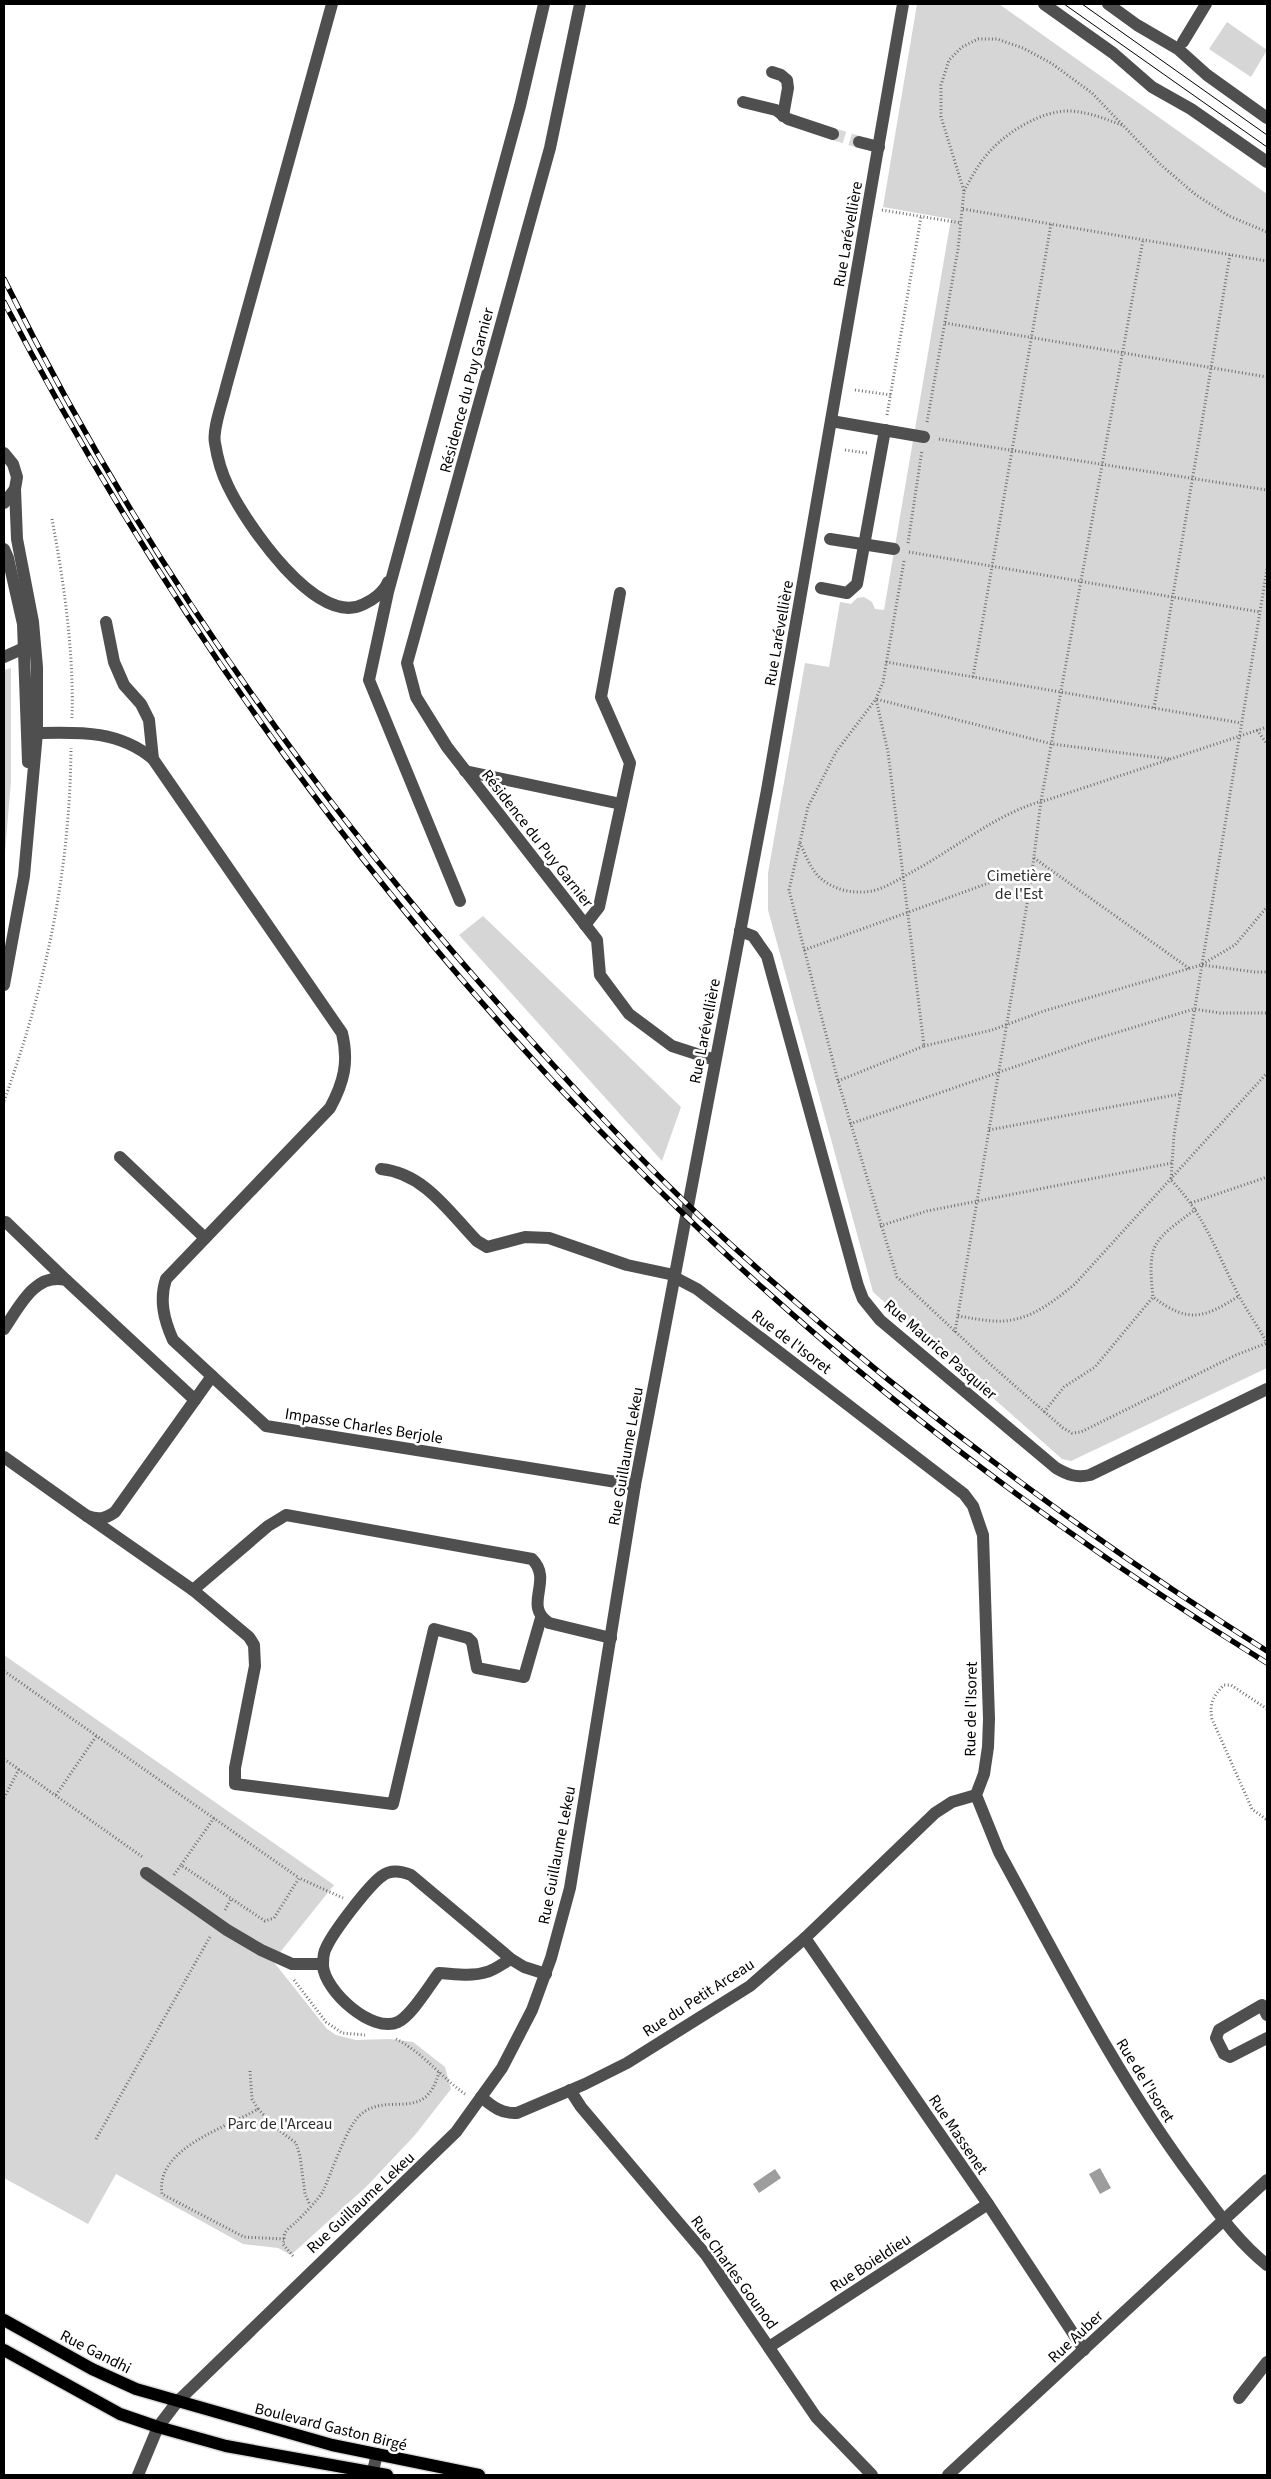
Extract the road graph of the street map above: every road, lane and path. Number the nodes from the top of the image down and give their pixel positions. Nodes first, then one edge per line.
1 (332, 4) edge
2 (544, 4) edge
3 (580, 4) edge
4 (903, 4) edge
5 (1044, 4) edge
6 (1108, 4) edge
7 (1206, 4) edge
8 (1183, 42) dead end
9 (772, 72) dead end
10 (743, 102) dead end
11 (783, 116) junction
12 (1267, 118) edge
13 (1123, 125) junction
14 (833, 134) tunnel mouth
15 (860, 142) tunnel mouth
16 (879, 147) junction
17 (1267, 162) edge
18 (964, 190) junction
19 (879, 209) dead end
20 (963, 209) junction
21 (921, 216) junction
22 (961, 224) junction
23 (1051, 224) junction
24 (1267, 232) edge
25 (1143, 240) junction
26 (1230, 254) junction
27 (1267, 261) edge
28 (944, 323) junction
29 (1032, 338) junction
30 (1123, 353) junction
31 (1211, 368) junction
32 (1267, 377) edge
33 (855, 390) dead end
34 (890, 395) junction
35 (831, 421) junction
36 (885, 430) junction
37 (924, 437) junction
38 (845, 450) dead end
39 (1011, 450) junction
40 (5, 455) edge
41 (880, 456) junction
42 (1102, 464) junction
43 (1192, 478) junction
44 (9, 487) edge
45 (1267, 490) edge
46 (4, 503) edge
47 (52, 519) dead end
48 (406, 524) junction
49 (830, 539) dead end
50 (864, 544) junction
51 (4, 549) edge
52 (900, 550) junction
53 (993, 566) junction
54 (1267, 569) edge
55 (1081, 581) junction
56 (821, 588) dead end
57 (620, 593) dead end
58 (1173, 597) junction
59 (1260, 612) junction
60 (106, 622) dead end
61 (24, 648) junction
62 (4, 657) edge
63 (886, 662) junction
64 (973, 677) junction
65 (1061, 692) junction
66 (876, 699) junction
67 (1154, 708) junction
68 (72, 718) dead end
69 (1241, 723) junction
70 (1267, 727) edge
71 (1257, 730) junction
72 (37, 733) junction
73 (1238, 737) junction
74 (1052, 744) junction
75 (1267, 744) edge
76 (71, 748) dead end
77 (153, 760) junction
78 (1170, 760) junction
79 (465, 771) junction
80 (1041, 802) junction
81 (622, 804) junction
82 (30, 812) junction
83 (799, 843) junction
84 (1034, 858) junction
85 (1033, 867) junction
86 (903, 877) junction
87 (460, 901) dead end
88 (1267, 907) edge
89 (907, 912) junction
90 (585, 925) junction
91 (740, 931) junction
92 (804, 950) junction
93 (1202, 965) junction
94 (1190, 969) junction
95 (1267, 972) edge
96 (4, 985) edge
97 (1194, 1009) junction
98 (1267, 1013) edge
99 (1007, 1024) junction
100 (924, 1046) junction
101 (715, 1060) junction
102 (999, 1072) junction
103 (1267, 1073) edge
104 (838, 1082) junction
105 (1180, 1094) junction
106 (4, 1101) edge
107 (850, 1124) junction
108 (989, 1130) junction
109 (120, 1157) dead end
110 (1172, 1163) junction
111 (381, 1169) dead end
112 (1267, 1177) edge
113 (1171, 1180) junction
114 (977, 1201) junction
115 (1191, 1203) junction
116 (1196, 1209) junction
117 (6, 1222) dead end
118 (880, 1226) junction
119 (205, 1238) junction
120 (674, 1273) junction
121 (66, 1280) junction
122 (1240, 1296) junction
123 (1153, 1297) junction
124 (958, 1316) junction
125 (4, 1329) edge
126 (955, 1333) junction
127 (1267, 1343) edge
128 (212, 1376) junction
129 (1267, 1389) edge
130 (195, 1400) junction
131 (1044, 1412) junction
132 (4, 1457) edge
133 (635, 1485) junction
134 (87, 1516) junction
135 (193, 1590) junction
136 (541, 1618) junction
137 (611, 1638) junction
138 (4, 1672) edge
139 (1267, 1709) edge
140 (97, 1735) junction
141 (4, 1759) edge
142 (19, 1769) junction
143 (56, 1795) junction
144 (976, 1795) junction
145 (4, 1798) edge
146 (214, 1818) junction
147 (1267, 1820) edge
148 (146, 1873) joint
149 (299, 1878) junction
150 (357, 1904) junction
151 (217, 1923) junction
152 (805, 1938) junction
153 (511, 1959) junction
154 (323, 1964) junction
155 (546, 1974) junction
156 (1265, 2007) edge
157 (1267, 2038) edge
158 (250, 2071) dead end
159 (439, 2072) dead end
160 (570, 2090) junction
161 (482, 2097) junction
162 (258, 2109) junction
163 (96, 2139) dead end
164 (1267, 2180) edge
165 (988, 2204) junction
166 (310, 2205) junction
167 (1225, 2222) junction
168 (284, 2239) junction
169 (293, 2256) dead end
170 (1267, 2265) edge
171 (4, 2320) edge
172 (769, 2347) junction
173 (4, 2350) edge
174 (1084, 2350) junction
175 (1267, 2362) edge
176 (1240, 2398) dead end
177 (177, 2402) junction
178 (158, 2426) junction
179 (377, 2454) junction
180 (372, 2474) edge
181 (138, 2475) edge
182 (386, 2475) edge
183 (479, 2475) edge
184 (872, 2475) edge
185 (948, 2475) edge

1 - 48 street
2 - 48 street
3 - 79 street, Résidence du Puy Garnier
4 - 16 street, Rue Larévellière
5 - 17 street
6 - 12 street
7 - 8 street
9 - 11 street
10 - 11 street
11 - 14 street
13 - 18 path
13 - 18 path
13 - 24 path
15 - 16 street
16 - 35 street, Rue Larévellière
18 - 20 path
19 - 21 path
20 - 22 path
20 - 23 path
21 - 22 path
21 - 34 path
22 - 28 path
23 - 25 path
23 - 29 path
25 - 26 path
25 - 30 path
26 - 27 path
26 - 31 path
28 - 29 path
28 - 37 path
29 - 30 path
29 - 39 path
30 - 31 path
30 - 42 path
31 - 32 path
31 - 43 path
33 - 34 path
34 - 36 path
35 - 36 street
35 - 91 street, Rue Larévellière
36 - 37 street
36 - 41 street
37 - 39 path
37 - 52 path
38 - 41 path
39 - 42 path
39 - 53 path
40 - 44 street
41 - 50 street
42 - 43 path
42 - 55 path
43 - 45 path
43 - 58 path
44 - 46 street
44 - 72 street
47 - 68 path
48 - 87 street
49 - 50 street
50 - 52 street
50 - 56 street
51 - 61 street
52 - 53 path
52 - 63 path
53 - 55 path
53 - 64 path
54 - 59 path
55 - 58 path
55 - 65 path
57 - 81 street, Résidence du Puy Garnier
58 - 59 path
58 - 67 path
59 - 69 path
60 - 77 street
61 - 62 street
61 - 82 street
63 - 64 path
63 - 66 path
64 - 65 path
65 - 67 path
65 - 74 path
66 - 74 path
66 - 83 path
66 - 86 path
67 - 69 path
69 - 73 path
70 - 71 path
71 - 73 path
71 - 75 path
72 - 77 street
72 - 82 street
73 - 78 path
73 - 93 path
74 - 78 path
74 - 80 path
76 - 106 path
77 - 119 street
78 - 80 path
79 - 81 street, Résidence du Puy Garnier
79 - 90 street, Résidence du Puy Garnier
80 - 84 path
80 - 86 path
81 - 90 street, Résidence du Puy Garnier
82 - 96 street
83 - 86 path
83 - 92 path
84 - 85 path
84 - 94 path
85 - 89 path
85 - 99 path
86 - 89 path
88 - 93 path
89 - 92 path
89 - 100 path
90 - 101 street, Résidence du Puy Garnier
91 - 101 street, Rue Larévellière
91 - 129 street, Rue Maurice Pasquier
92 - 104 path
93 - 94 path
93 - 95 path
93 - 97 path
94 - 99 path
97 - 98 path
97 - 102 path
97 - 105 path
99 - 100 path
99 - 102 path
100 - 104 path
101 - 120 street, Rue Larévellière
102 - 107 path
102 - 108 path
103 - 113 path
104 - 107 path
105 - 108 path
105 - 110 path
107 - 118 path
108 - 114 path
109 - 119 street
110 - 113 path
110 - 114 path
111 - 120 street, Rue de l'Isoret
112 - 115 path
113 - 115 path
113 - 124 path
114 - 118 path
114 - 124 path
115 - 116 path
116 - 122 path
116 - 123 path
117 - 121 street
118 - 126 path
119 - 128 street, Impasse Charles Berjole
120 - 133 street, Rue Guillaume Lekeu
120 - 144 street, Rue de l'Isoret
121 - 125 street
121 - 130 street
122 - 123 path
122 - 127 path
123 - 131 path
124 - 126 path
126 - 131 path
127 - 131 path
128 - 130 street
128 - 133 street, Impasse Charles Berjole
130 - 134 street
132 - 134 street
133 - 137 street, Rue Guillaume Lekeu
134 - 135 street
135 - 136 street
135 - 136 street
136 - 137 street
137 - 155 street, Rue Guillaume Lekeu
138 - 140 path
139 - 147 path
140 - 143 path
140 - 146 path
141 - 142 path
142 - 143 path
142 - 145 path
143 - 148 path
144 - 152 street, Rue du Petit Arceau
144 - 167 street, Rue de l'Isoret
146 - 149 path
146 - 149 path
148 - 151 street
149 - 150 path
150 - 153 street
150 - 154 street
151 - 154 street
151 - 163 path
152 - 160 street, Rue du Petit Arceau
152 - 165 street, Rue Massenet
153 - 154 street
153 - 155 street
155 - 161 street, Rue Guillaume Lekeu
156 - 157 street
158 - 162 path
159 - 166 path
160 - 161 street, Rue du Petit Arceau
160 - 172 street, Rue Charles Gounod
161 - 177 street, Rue Guillaume Lekeu
162 - 166 path
162 - 168 path
164 - 167 street, Rue Auber
165 - 172 street, Rue Boieldieu
165 - 174 street, Rue Massenet
166 - 168 path
167 - 170 street, Rue de l'Isoret
167 - 174 street, Rue Auber
168 - 169 path
171 - 177 main road, Rue Gandhi
172 - 184 street, Rue Charles Gounod
173 - 178 main road
174 - 185 street, Rue Auber
175 - 176 street
177 - 178 street, Rue Guillaume Lekeu
177 - 179 main road, Boulevard Gaston Birgé
178 - 180 main road
178 - 181 street, Rue Guillaume Lekeu
179 - 180 street
179 - 183 main road, Boulevard Gaston Birgé
180 - 182 main road

